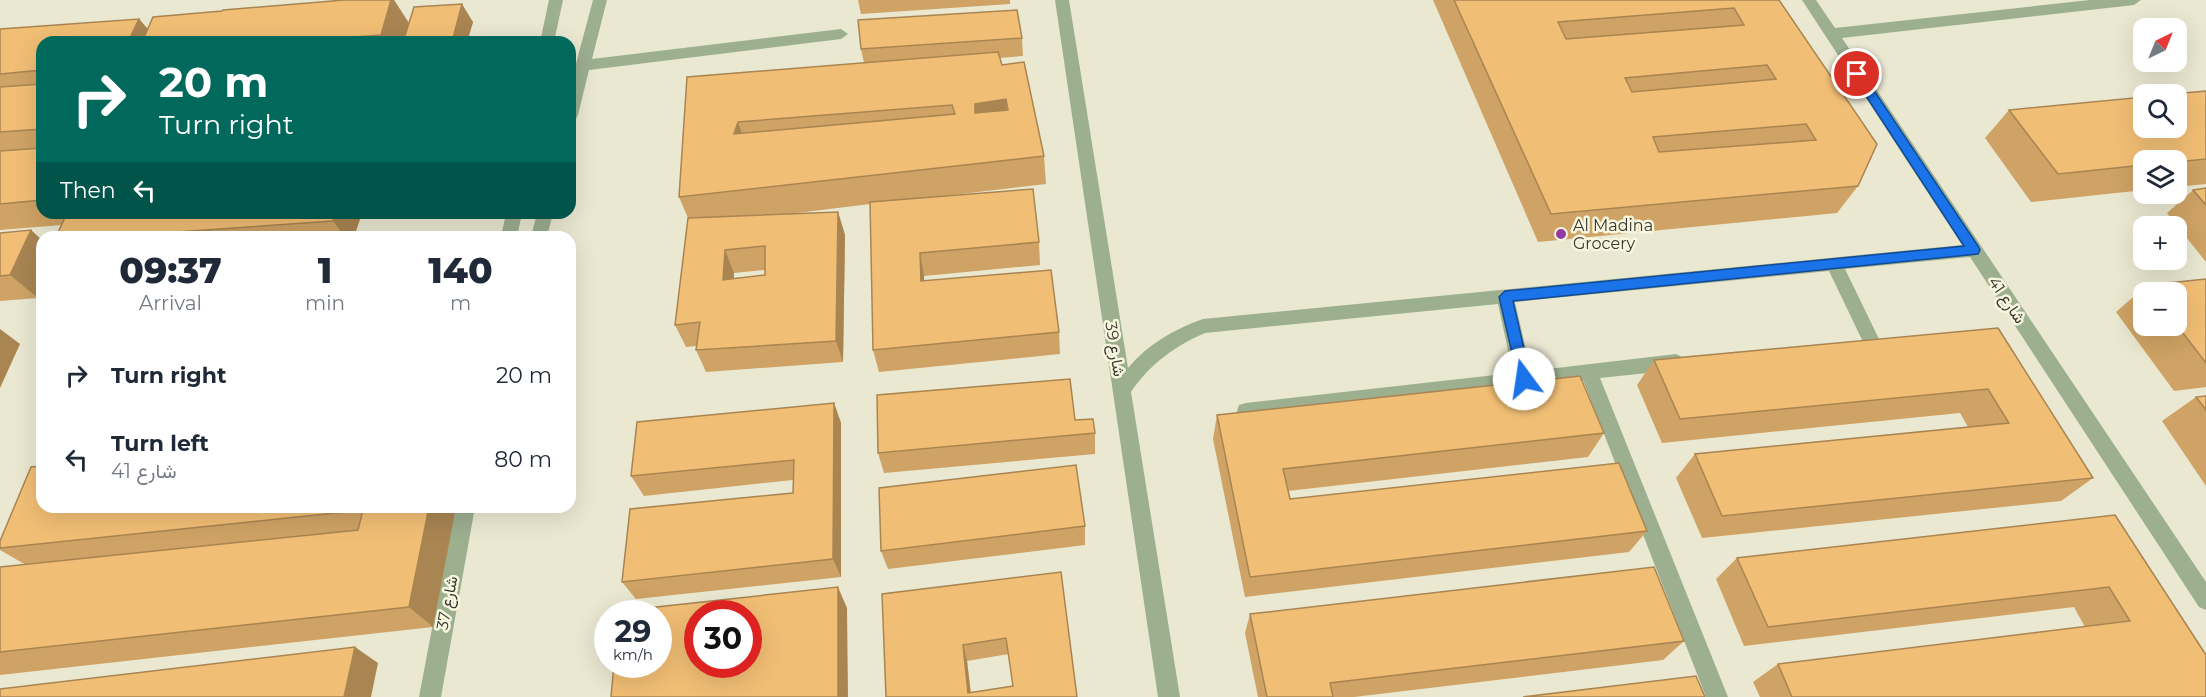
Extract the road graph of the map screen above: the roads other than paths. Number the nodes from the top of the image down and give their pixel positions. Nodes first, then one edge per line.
1 (556, 0) edge
2 (600, 0) edge
3 (1062, 0) edge
4 (1809, 0) edge
5 (2134, 0) edge
6 (841, 34) dead end
7 (1831, 34) junction
8 (548, 36) edge
9 (583, 65) junction
10 (576, 92) edge
11 (1974, 250) junction
12 (1834, 264) junction
13 (1505, 297) junction
14 (1849, 343) edge
15 (1689, 360) edge
16 (1587, 371) junction
17 (1524, 379) junction
18 (1122, 391) junction
19 (1246, 411) edge
20 (464, 513) edge
21 (2206, 600) edge
22 (430, 697) edge
23 (1169, 697) edge
24 (1717, 697) edge

1 - 8 street
2 - 9 street
3 - 18 street, شارع 39
4 - 7 street, شارع 41
5 - 7 street
6 - 9 street
7 - 11 street, شارع 41
9 - 10 street
11 - 12 street
11 - 21 street, شارع 41
12 - 13 street
12 - 14 street
13 - 17 street
13 - 18 street
15 - 16 street
16 - 17 street
16 - 24 street
17 - 19 street
18 - 23 street, شارع 39
20 - 22 street, شارع 37

